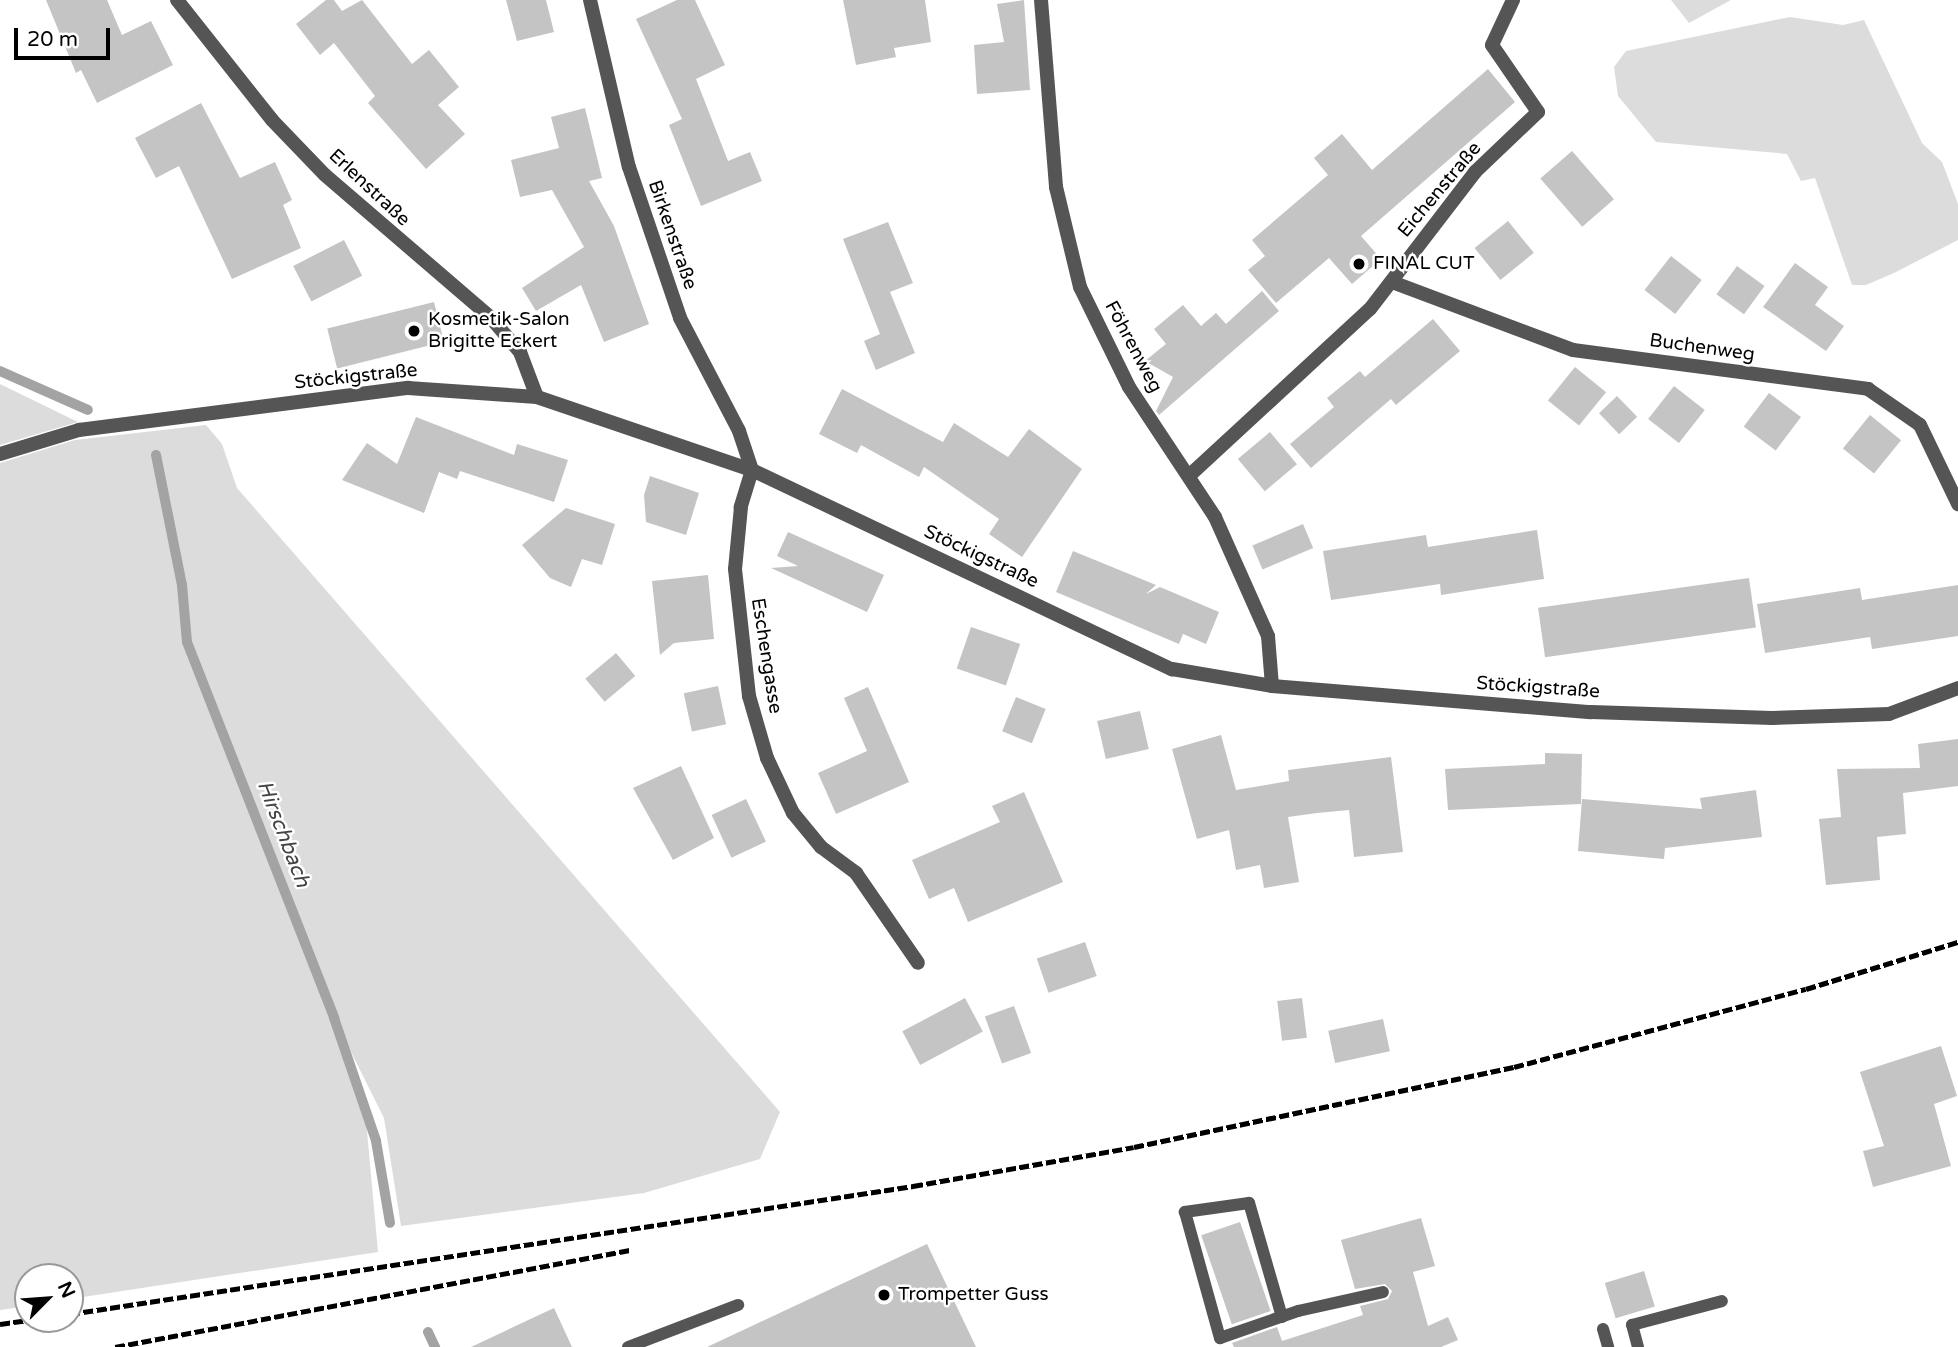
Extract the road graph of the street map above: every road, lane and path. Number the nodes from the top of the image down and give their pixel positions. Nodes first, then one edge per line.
1 (177, 0) edge
2 (590, 0) edge
3 (1041, 0) edge
4 (1513, 0) edge
5 (1392, 282) junction
6 (537, 397) junction
7 (0, 454) edge
8 (752, 470) junction
9 (1191, 474) junction
10 (1958, 504) edge
11 (1272, 686) junction
12 (1958, 688) edge
13 (918, 963) dead end
14 (1383, 1292) dead end
15 (1722, 1301) dead end
16 (738, 1305) dead end
17 (1282, 1317) junction
18 (1604, 1329) dead end
19 (628, 1347) edge
20 (1608, 1347) edge
21 (1638, 1347) edge

1 - 6 street, Erlenstraße
2 - 8 street, Birkenstraße
3 - 9 street, Föhrenweg
4 - 5 street, Eichenstraße
5 - 9 street, Eichenstraße
5 - 10 street, Buchenweg
6 - 7 street, Stöckigstraße
6 - 8 street, Stöckigstraße
8 - 11 street, Stöckigstraße
8 - 13 street, Eschengasse
9 - 11 street, Föhrenweg
11 - 12 street, Stöckigstraße
14 - 17 lane
15 - 21 lane
16 - 19 lane
17 - 17 lane
18 - 20 lane

